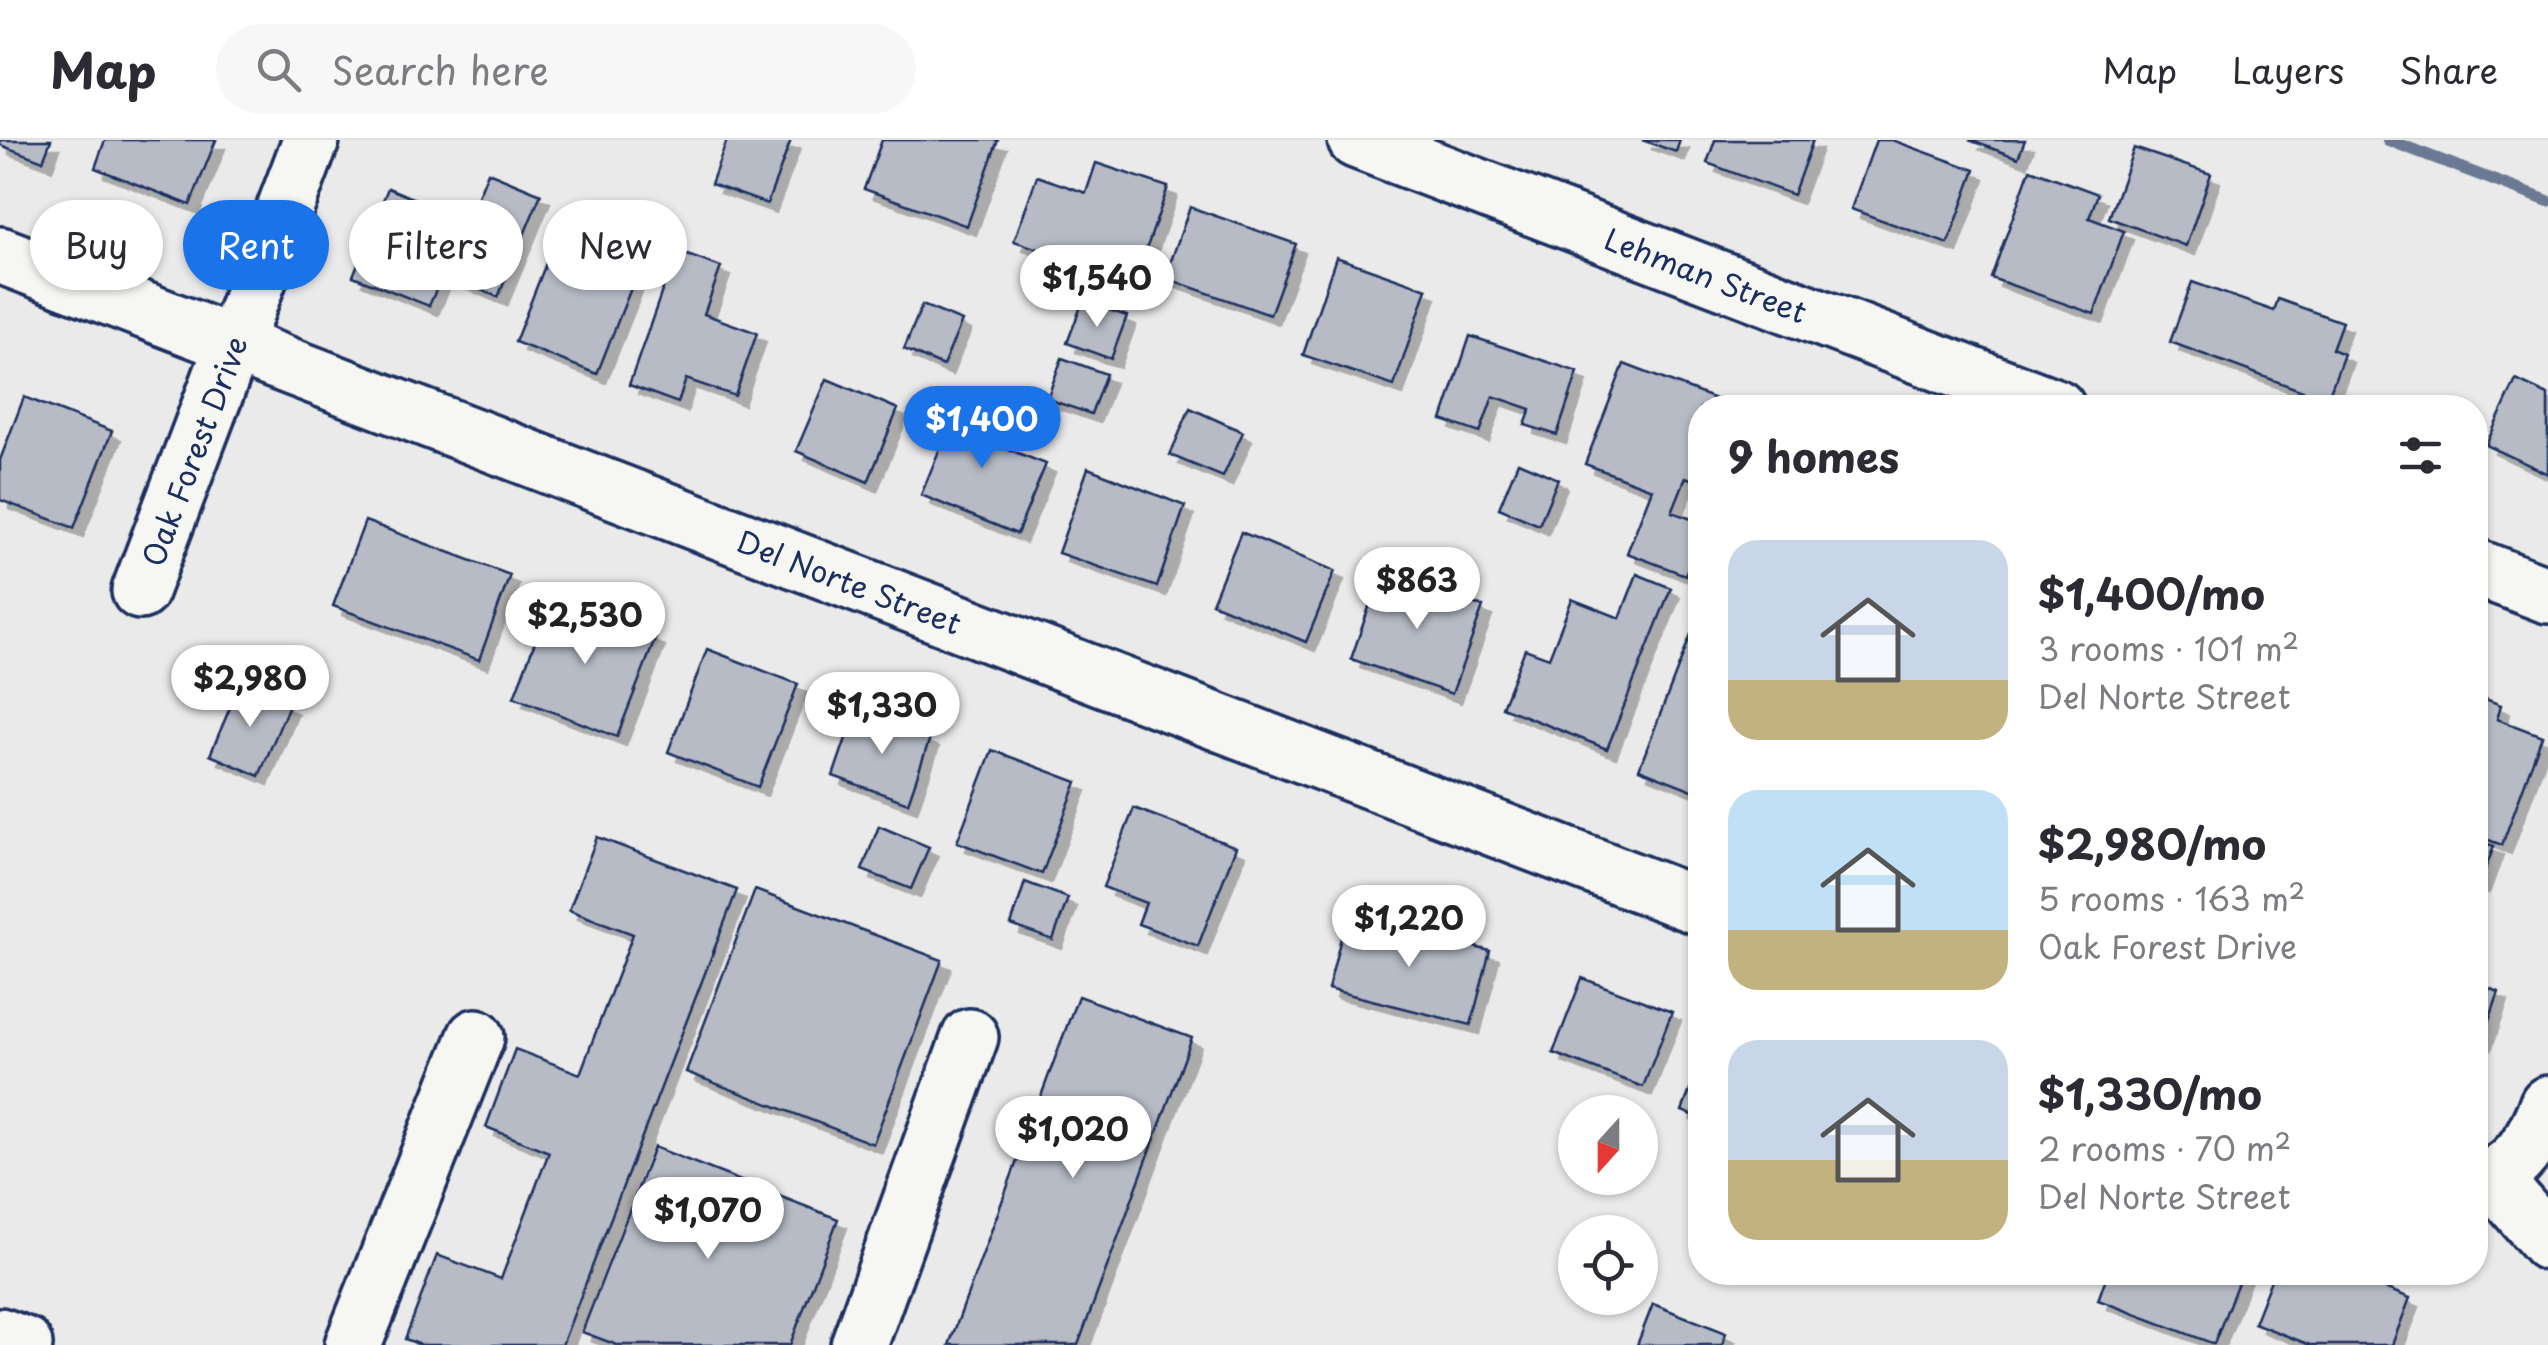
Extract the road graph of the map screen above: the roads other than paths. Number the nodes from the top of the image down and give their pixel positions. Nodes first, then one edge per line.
1 (311, 140) edge
2 (1356, 140) edge
3 (0, 255) edge
4 (233, 344) junction
5 (2023, 395) edge
6 (2488, 572) edge
7 (140, 591) dead end
8 (2548, 595) edge
9 (1688, 902) edge
10 (476, 1037) dead end
11 (970, 1038) dead end
12 (2548, 1104) edge
13 (2488, 1177) edge
14 (2488, 1184) edge
15 (2548, 1242) edge
16 (0, 1336) edge
17 (24, 1345) edge
18 (352, 1345) edge
19 (859, 1345) edge

1 - 4 street, Oak Forest Drive
2 - 5 street, Lehman Street
3 - 4 street, Del Norte Street
4 - 7 street, Oak Forest Drive
4 - 9 street, Del Norte Street
6 - 8 street
10 - 18 street
11 - 19 street
12 - 13 street
14 - 15 street
16 - 17 street

